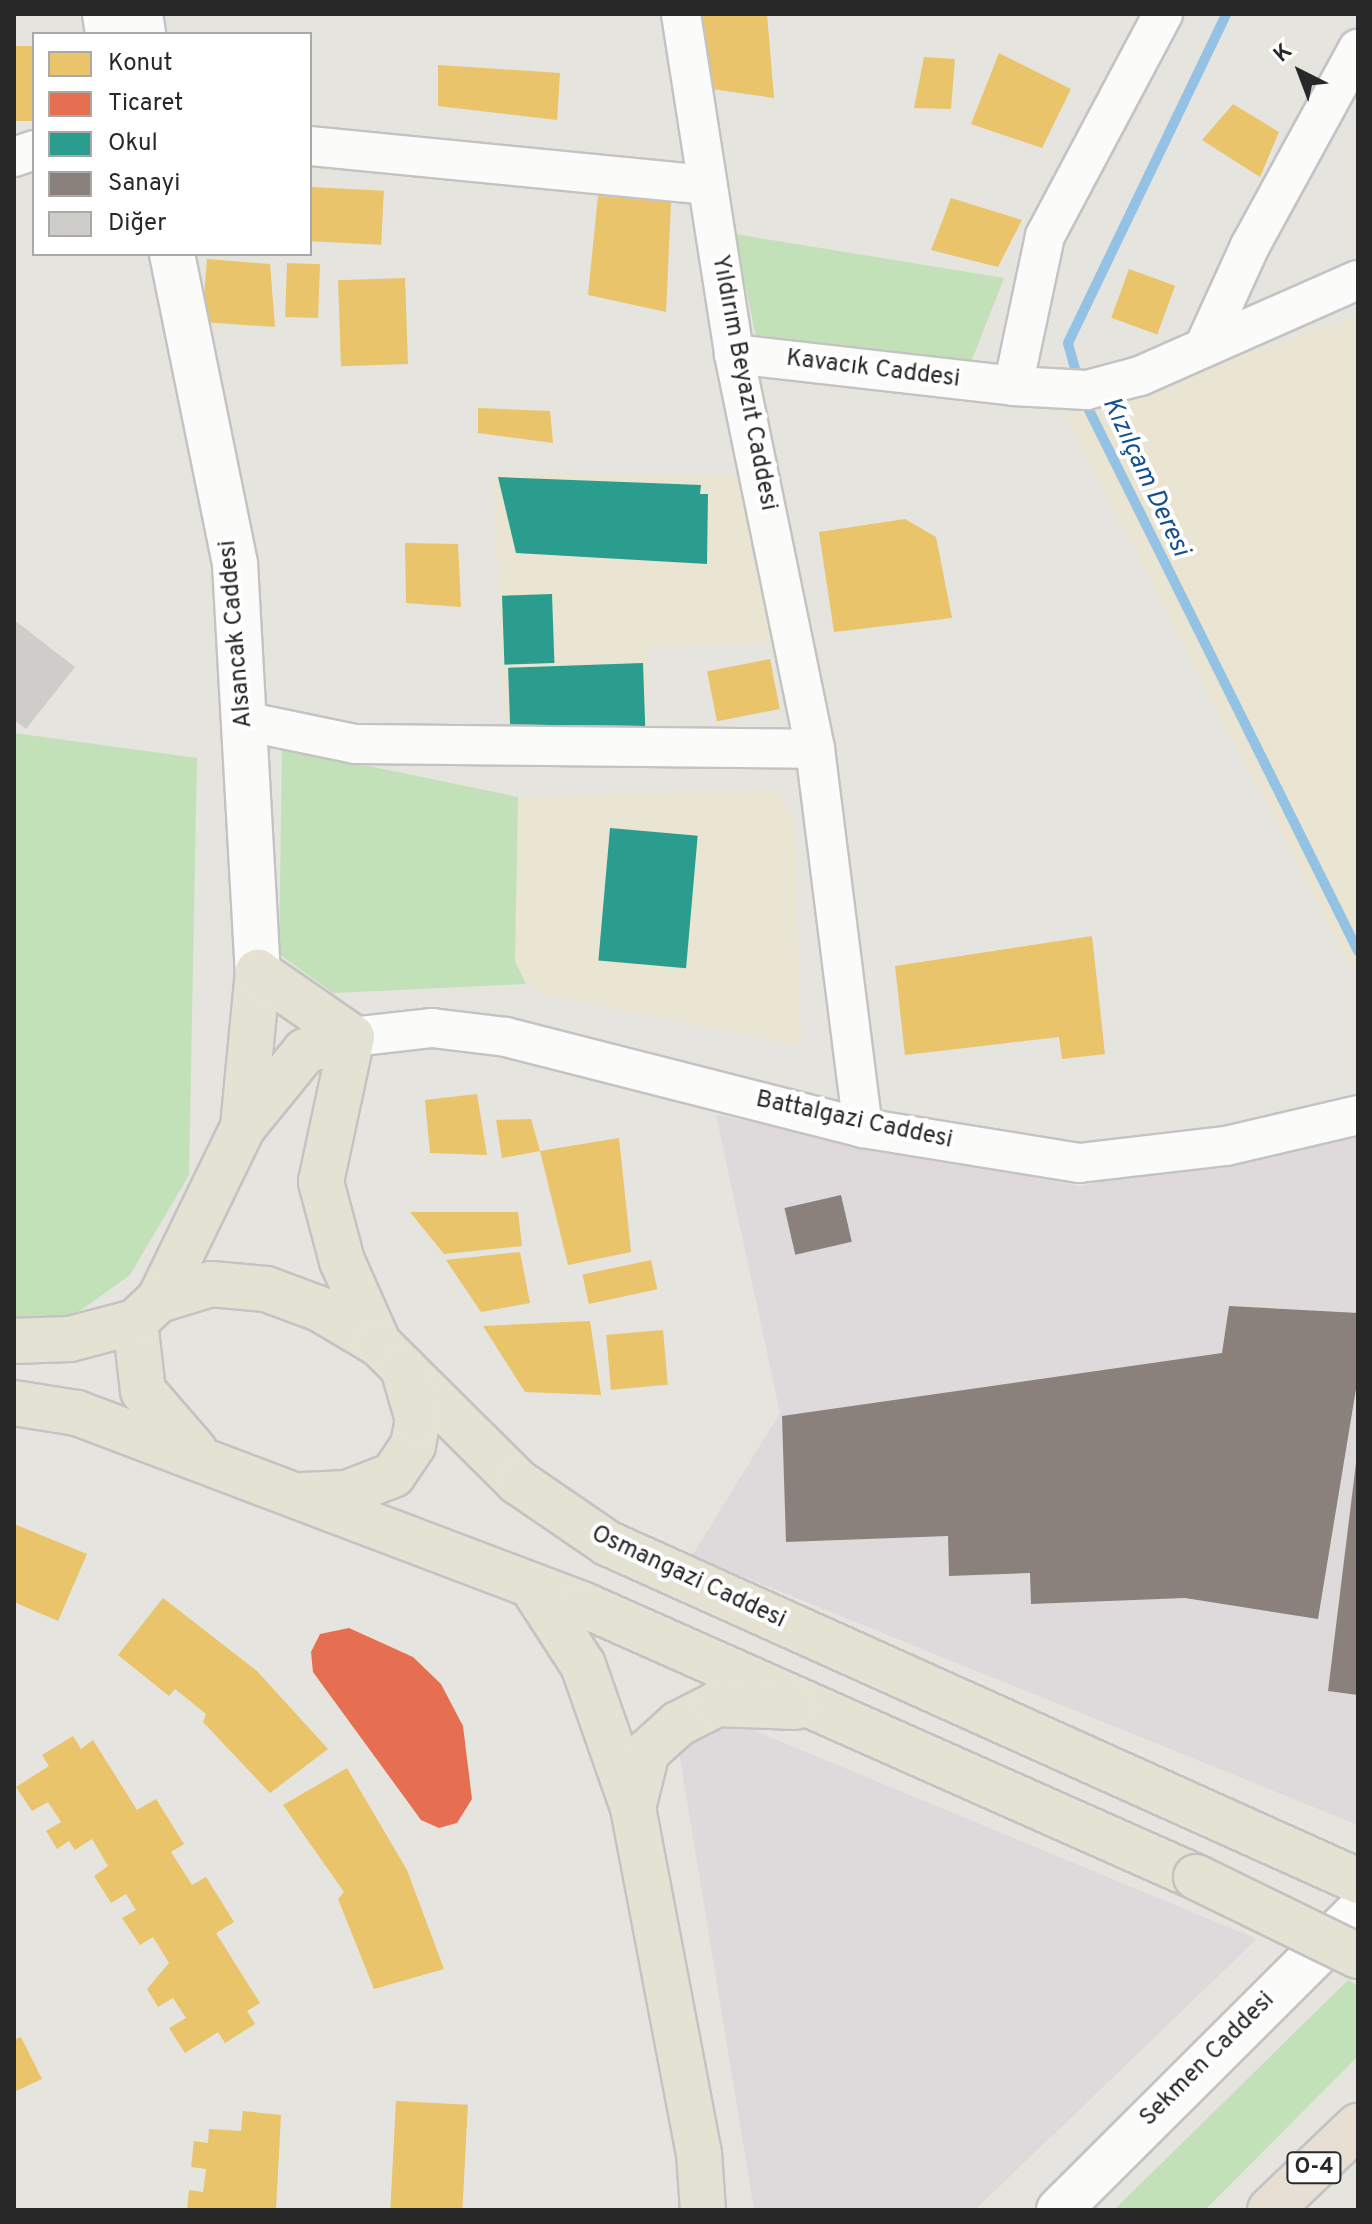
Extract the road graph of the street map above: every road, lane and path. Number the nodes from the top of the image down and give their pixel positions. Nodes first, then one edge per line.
1 (681, 14) edge
2 (1163, 14) edge
3 (1358, 49) edge
4 (312, 146) edge
5 (707, 185) junction
6 (172, 256) edge
7 (1358, 280) edge
8 (1204, 347) junction
9 (734, 354) junction
10 (1013, 386) junction
11 (244, 721) junction
12 (815, 749) junction
13 (258, 972) junction
14 (352, 1037) junction
15 (1358, 1115) edge
16 (243, 1127) junction
17 (863, 1128) junction
18 (147, 1311) junction
19 (14, 1341) edge
20 (391, 1356) junction
21 (14, 1403) edge
22 (244, 1476) junction
23 (290, 1495) junction
24 (531, 1585) junction
25 (815, 1708) junction
26 (633, 1808) junction
27 (1358, 1881) edge
28 (1358, 1912) edge
29 (1358, 1956) edge
30 (1358, 2126) edge
31 (699, 2153) junction
32 (703, 2210) edge
33 (718, 2210) edge
34 (1059, 2210) edge
35 (1270, 2210) edge

1 - 5 street, Yıldırım Beyazıt Caddesi
2 - 10 street
3 - 8 street
4 - 5 street
5 - 9 street, Yıldırım Beyazıt Caddesi
6 - 11 street, Alsancak Caddesi
7 - 8 street
8 - 10 street, Kavacık Caddesi
9 - 10 street, Kavacık Caddesi
9 - 12 street, Yıldırım Beyazıt Caddesi
11 - 12 street
11 - 13 street, Alsancak Caddesi
12 - 17 street, Yıldırım Beyazıt Caddesi
13 - 14 main road
13 - 16 main road
14 - 16 main road
14 - 17 street, Battalgazi Caddesi
14 - 20 main road
15 - 17 street, Battalgazi Caddesi
16 - 18 main road
18 - 19 main road, Osmangazi Caddesi
18 - 20 main road, Osmangazi Caddesi
18 - 22 main road
20 - 23 main road
20 - 27 main road, Osmangazi Caddesi
21 - 22 main road
22 - 23 main road
23 - 24 main road
24 - 25 main road
24 - 26 main road
25 - 26 main road
25 - 29 main road, bridge
26 - 31 main road
28 - 34 street, Sekmen Caddesi
30 - 35 highway, O-4
31 - 32 main road
31 - 33 main road

